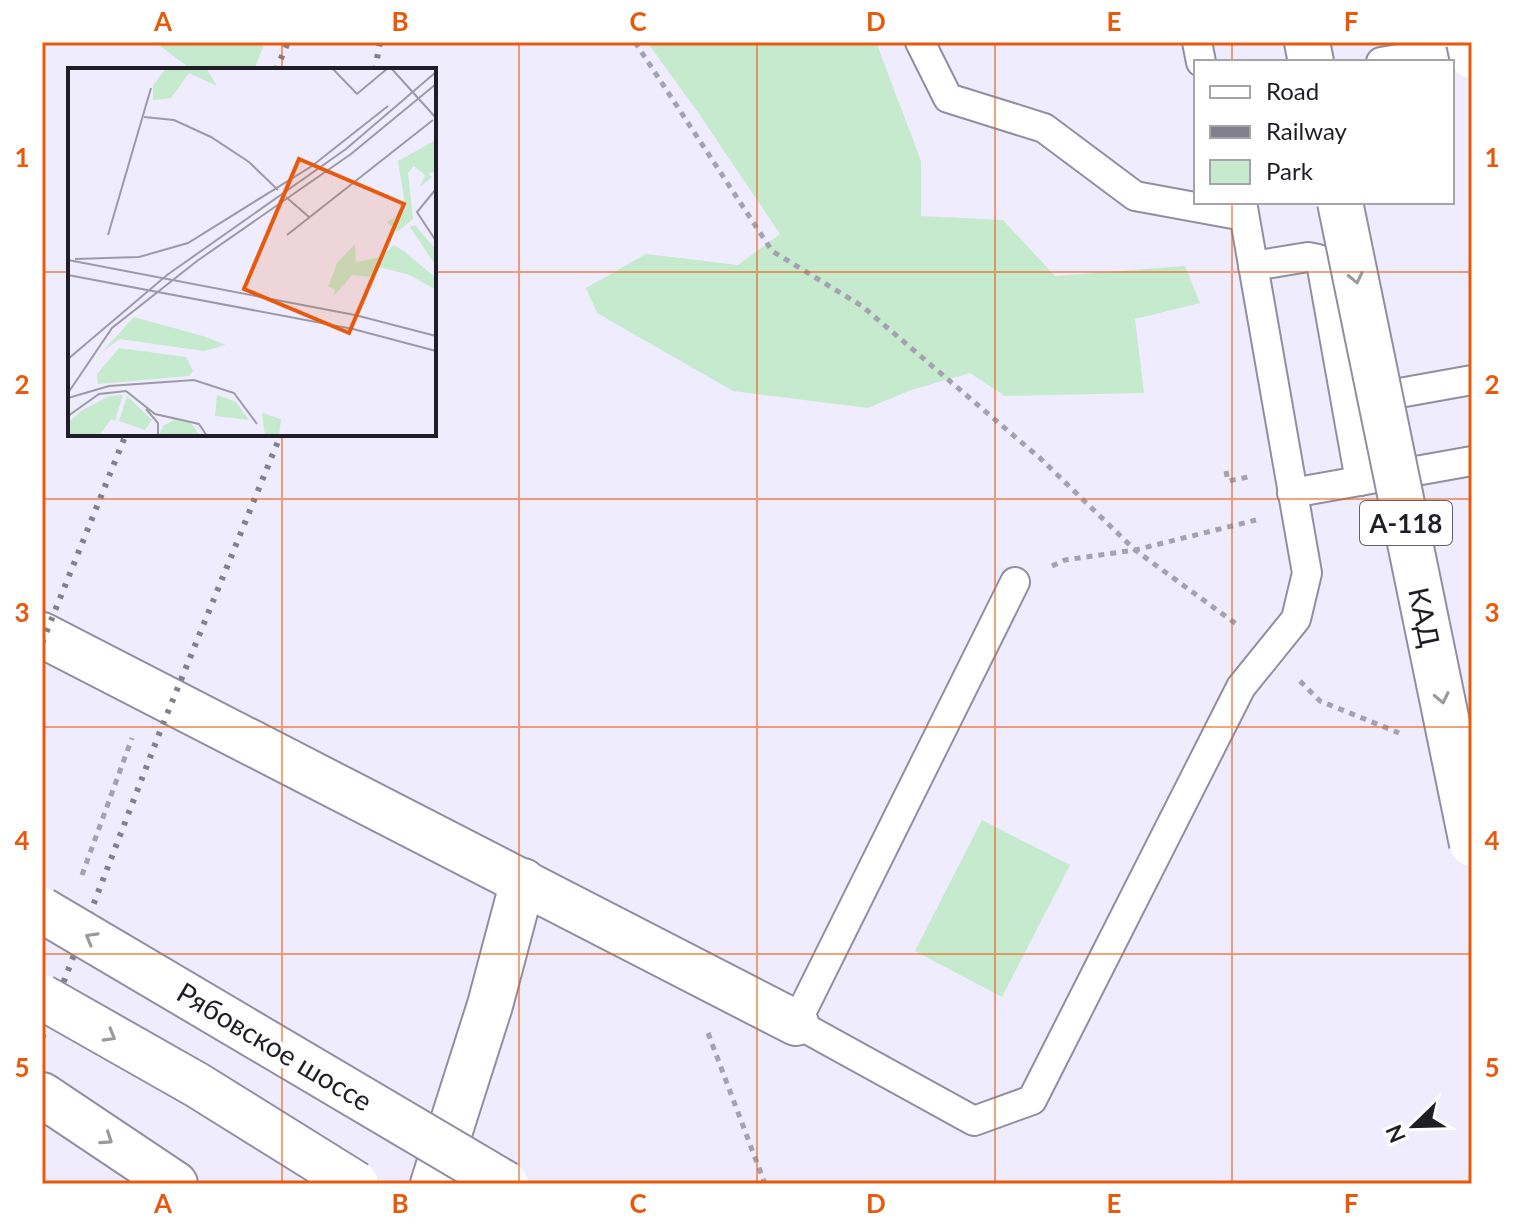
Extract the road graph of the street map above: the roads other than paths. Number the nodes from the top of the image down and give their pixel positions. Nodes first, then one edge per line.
1 (920, 42) edge
2 (1471, 44) edge
3 (1472, 56) edge
4 (1391, 60) edge
5 (1194, 203) edge
6 (1201, 204) edge
7 (1340, 204) edge
8 (1243, 209) edge
9 (1253, 266) junction
10 (1472, 380) edge
11 (1346, 402) junction
12 (1472, 461) edge
13 (1360, 481) junction
14 (1294, 501) junction
15 (1015, 582) road end
16 (42, 635) edge
17 (1472, 844) edge
18 (523, 881) junction
19 (42, 910) edge
20 (42, 997) edge
21 (796, 1023) junction
22 (42, 1095) edge
23 (175, 1184) edge
24 (356, 1184) edge
25 (433, 1184) edge
26 (506, 1184) edge

1 - 5 lane
2 - 3 main road, bridge
2 - 4 lane
6 - 8 lane
7 -> 17 main road, КАД / А-118, bridge
8 - 9 lane
9 - 11 lane
9 - 14 lane
10 - 11 lane
11 - 13 lane
12 - 13 lane
13 - 14 lane
14 - 21 lane
15 - 21 lane
16 - 18 main road
18 - 21 main road
18 - 25 main road
26 -> 19 main road, Рябовское шоссе, bridge
20 -> 24 main road, bridge
22 -> 23 main road

